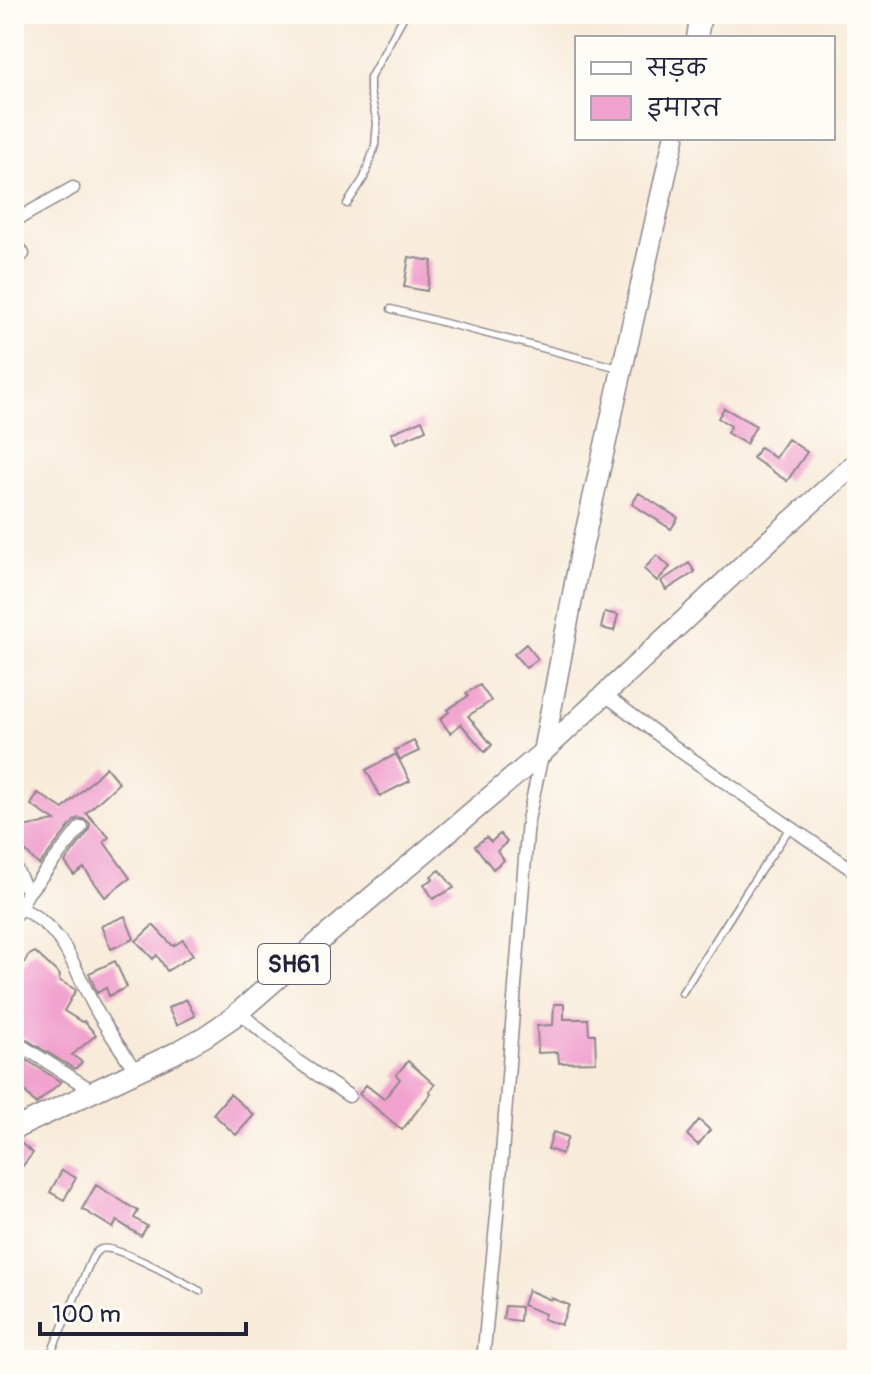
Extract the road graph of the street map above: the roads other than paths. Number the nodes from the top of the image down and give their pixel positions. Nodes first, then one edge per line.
1 (405, 14) edge
2 (701, 14) edge
3 (697, 36) edge
4 (674, 140) edge
5 (73, 188) dead end
6 (347, 204) dead end
7 (14, 221) edge
8 (14, 239) edge
9 (23, 254) dead end
10 (391, 309) dead end
11 (622, 369) junction
12 (857, 462) edge
13 (604, 694) junction
14 (543, 752) junction
15 (81, 827) dead end
16 (790, 828) junction
17 (14, 865) edge
18 (857, 873) edge
19 (28, 893) junction
20 (17, 912) edge
21 (682, 993) dead end
22 (239, 1012) junction
23 (14, 1041) edge
24 (136, 1072) junction
25 (93, 1091) junction
26 (349, 1096) dead end
27 (14, 1129) edge
28 (200, 1291) dead end
29 (48, 1360) edge
30 (483, 1360) edge

1 - 6 lane
2 - 3 main road
4 - 11 main road
5 - 7 street
8 - 9 street
10 - 11 lane
11 - 14 main road
12 - 13 main road, SH61
13 - 14 main road, SH61
13 - 16 street
14 - 22 main road, SH61
14 - 30 street
15 - 19 street
16 - 18 street
16 - 21 lane
17 - 19 street
19 - 20 street
20 - 24 street
22 - 24 main road, SH61
22 - 26 street
23 - 25 street
24 - 25 main road, SH61
25 - 27 main road, SH61
28 - 29 lane

